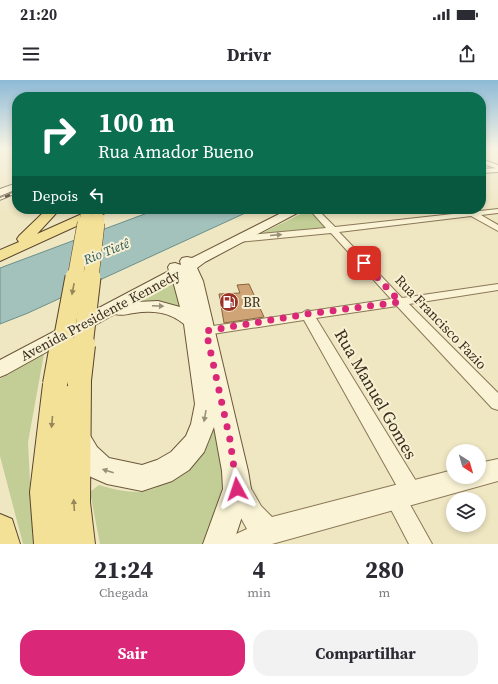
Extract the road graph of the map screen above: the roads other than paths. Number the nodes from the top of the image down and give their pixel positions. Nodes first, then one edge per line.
1 (12, 187) edge
2 (0, 191) edge
3 (498, 211) edge
4 (486, 212) edge
5 (50, 214) edge
6 (87, 214) edge
7 (92, 214) edge
8 (98, 214) edge
9 (287, 214) edge
10 (318, 214) edge
11 (473, 214) joint
12 (40, 225) junction
13 (498, 228) edge
14 (58, 229) junction
15 (333, 230) junction
16 (238, 239) junction
17 (0, 255) edge
18 (186, 265) junction
19 (498, 287) edge
20 (400, 302) junction
21 (106, 313) junction
22 (307, 314) junction
23 (200, 326) junction
24 (0, 358) edge
25 (0, 369) edge
26 (67, 382) junction
27 (498, 403) edge
28 (75, 435) junction
29 (498, 470) edge
30 (486, 473) edge
31 (446, 484) edge
32 (237, 489) junction
33 (404, 495) junction
34 (0, 530) edge
35 (257, 538) edge
36 (4, 544) edge
37 (51, 544) edge
38 (78, 544) edge
39 (218, 544) edge
40 (421, 544) edge

1 - 2 main road
3 - 4 street
5 - 12 main road
6 -> 26 main road, bridge
7 - 14 main road
8 - 26 main road, bridge
9 - 16 main road, Avenida Presidente Kennedy
10 - 15 street, Rua Francisco Fazio
11 - 13 street
11 - 15 street
12 - 14 main road
12 - 17 main road
14 - 17 main road
16 -> 15 street
15 - 20 street, Rua Francisco Fazio
16 - 18 main road, Avenida Presidente Kennedy
18 - 21 main road, Avenida Presidente Kennedy
18 - 23 main road
18 - 24 main road, Avenida Presidente Kennedy
19 - 20 street
20 - 22 street
20 - 27 street, Rua Francisco Fazio
21 -> 23 main road
21 - 25 main road, Avenida Presidente Kennedy
22 - 23 street
22 - 33 street, Rua Manuel Gomes
23 -> 28 main road
23 - 32 main road
26 - 28 main road
26 -> 37 main road
38 -> 28 main road
29 - 30 street
31 - 33 street
32 - 35 street
32 - 39 main road
33 - 35 street
33 - 40 street, Rua Manuel Gomes
34 - 36 main road

